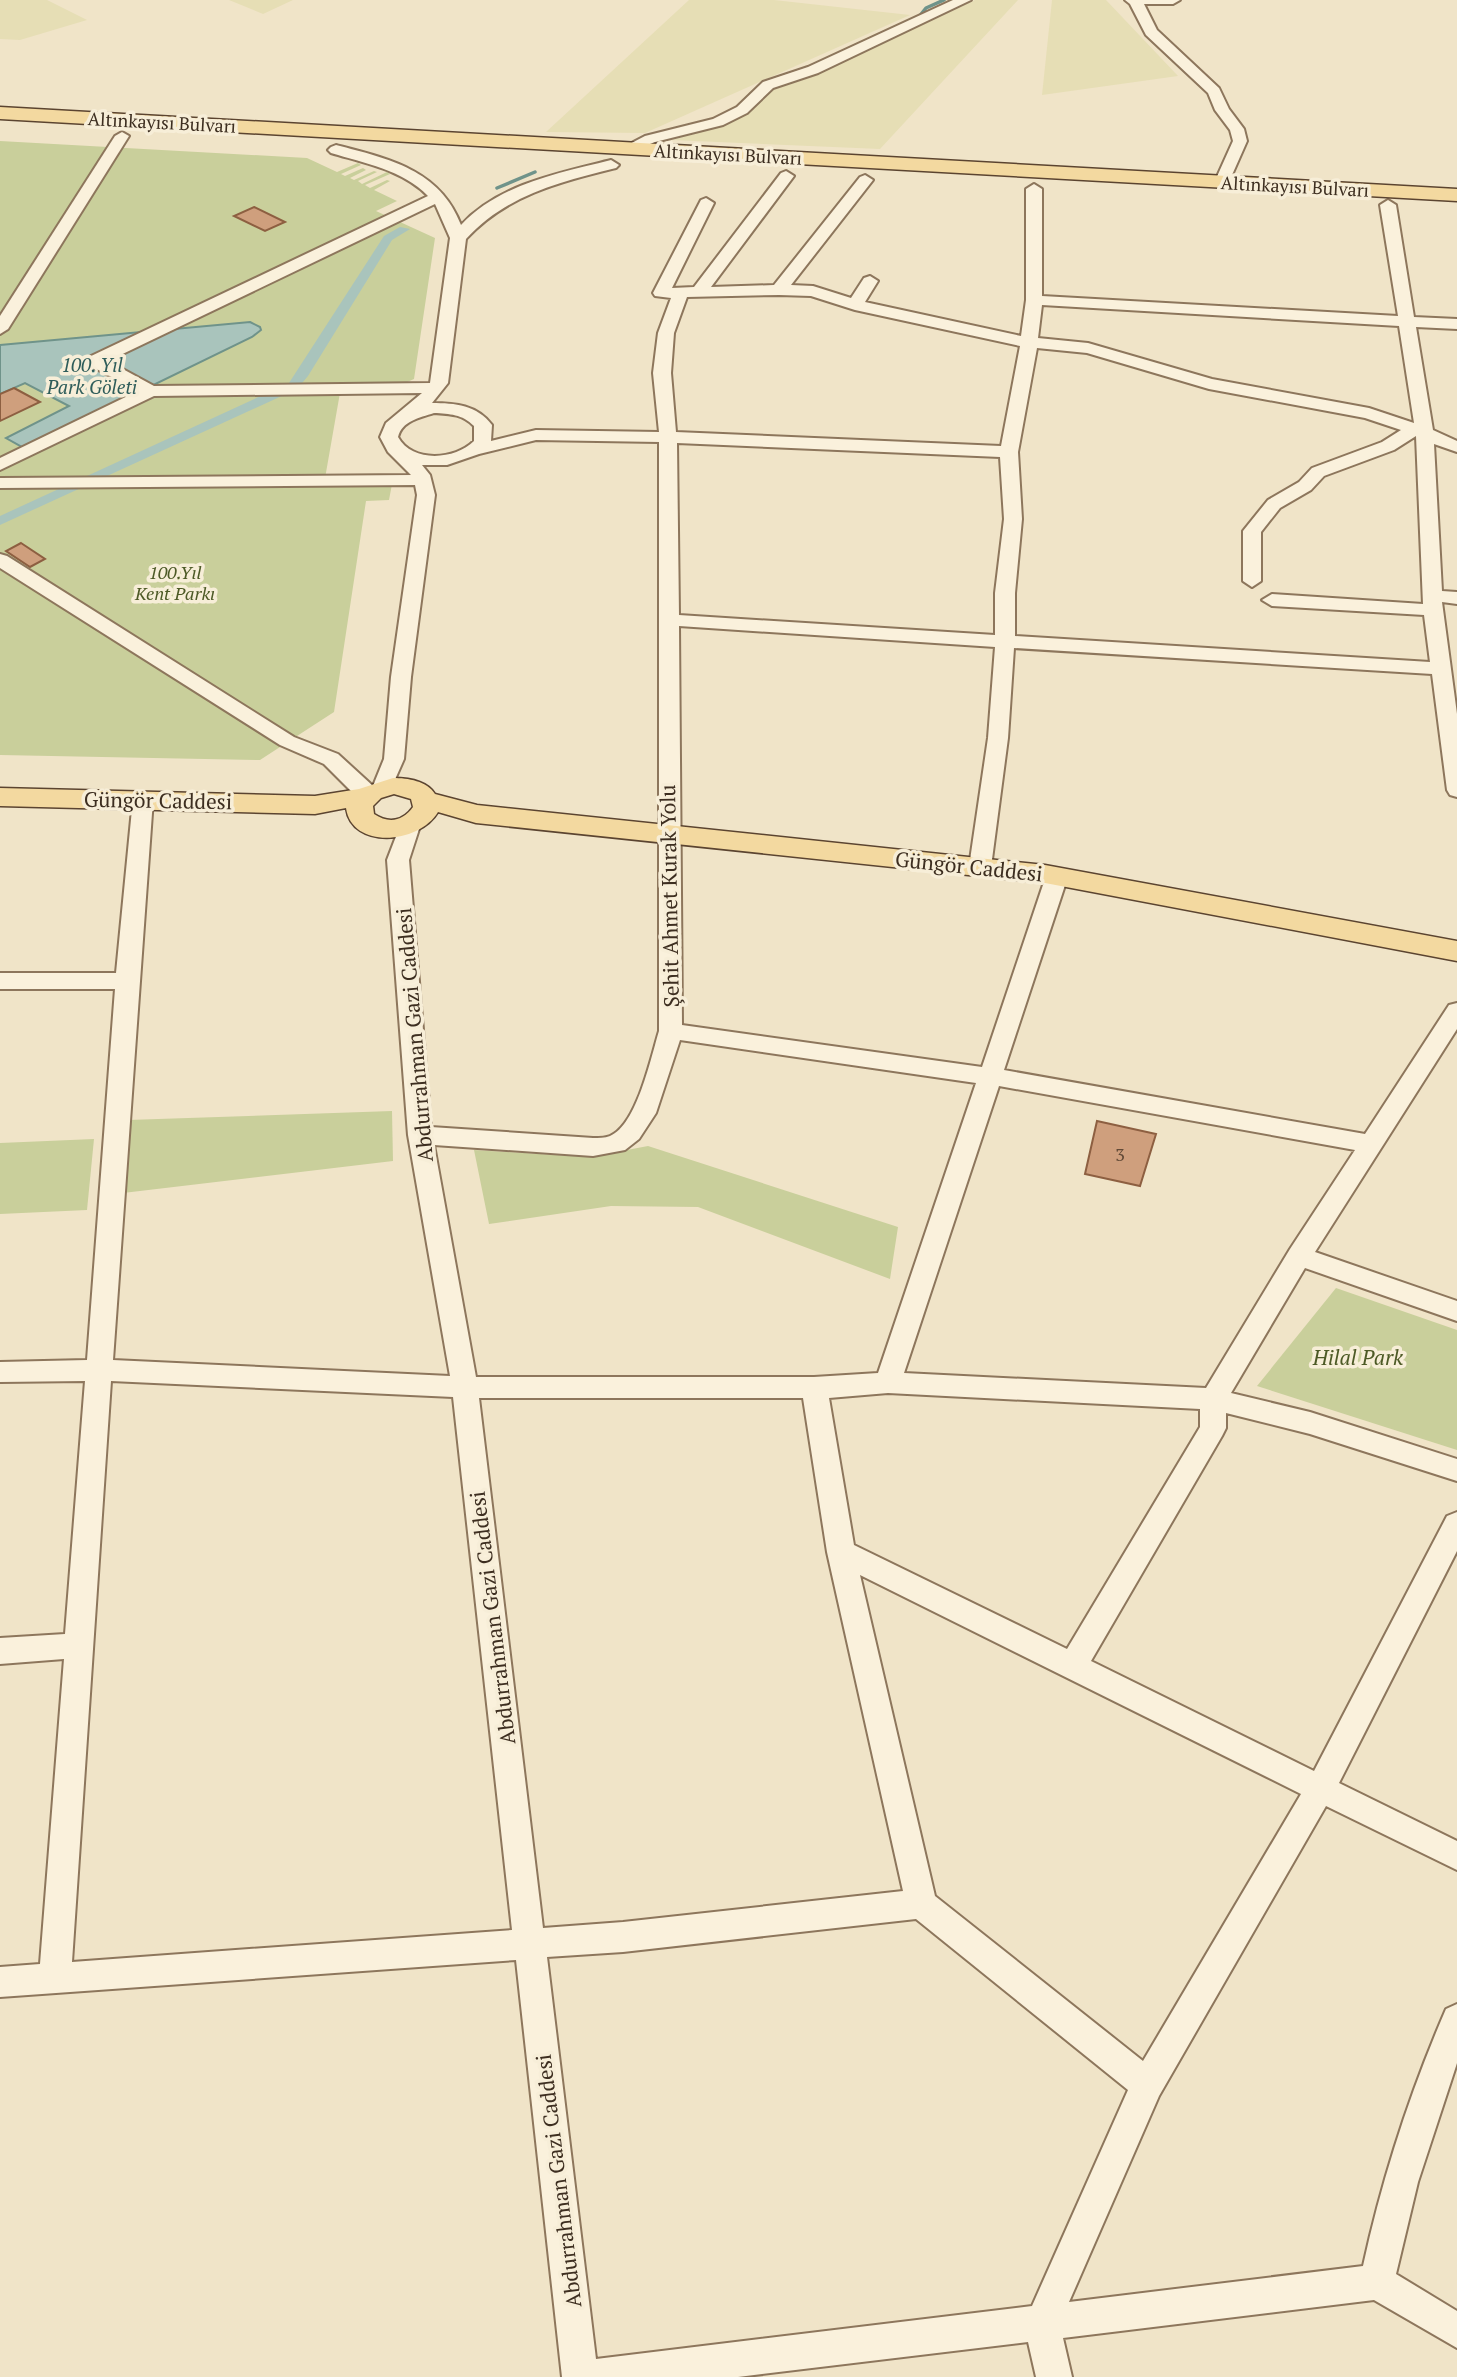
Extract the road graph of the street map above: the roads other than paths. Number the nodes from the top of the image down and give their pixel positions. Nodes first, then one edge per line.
1 (964, 0) edge
2 (1173, 0) edge
3 (1134, 1) edge
4 (0, 113) edge
5 (0, 128) edge
6 (122, 136) junction
7 (626, 149) junction
8 (336, 150) junction
9 (611, 165) junction
10 (786, 176) junction
11 (865, 180) junction
12 (1223, 181) junction
13 (1034, 189) junction
14 (1457, 195) edge
15 (439, 196) junction
16 (706, 203) dead end
17 (1388, 205) junction
18 (1457, 207) edge
19 (458, 238) junction
20 (870, 281) dead end
21 (779, 289) junction
22 (689, 294) junction
23 (1034, 300) junction
24 (855, 305) junction
25 (1405, 321) junction
26 (1457, 324) edge
27 (0, 329) edge
28 (1027, 342) junction
29 (437, 385) junction
30 (151, 391) junction
31 (471, 415) junction
32 (403, 417) junction
33 (1420, 432) junction
34 (1457, 432) edge
35 (537, 435) junction
36 (668, 437) junction
37 (1457, 447) edge
38 (1009, 452) junction
39 (468, 453) junction
40 (404, 455) junction
41 (0, 465) edge
42 (0, 483) edge
43 (424, 487) junction
44 (0, 560) edge
45 (1252, 581) dead end
46 (1457, 598) edge
47 (1272, 600) dead end
48 (1433, 603) junction
49 (669, 620) junction
50 (1005, 642) junction
51 (1440, 669) junction
52 (394, 759) junction
53 (1457, 790) edge
54 (0, 797) edge
55 (144, 799) junction
56 (370, 805) junction
57 (417, 809) junction
58 (668, 832) junction
59 (398, 860) junction
60 (980, 867) junction
61 (1057, 876) junction
62 (1457, 951) edge
63 (0, 981) edge
64 (127, 981) junction
65 (1457, 1011) edge
66 (671, 1031) junction
67 (989, 1076) junction
68 (420, 1135) junction
69 (1370, 1144) junction
70 (1299, 1256) junction
71 (1457, 1311) edge
72 (99, 1370) junction
73 (0, 1372) edge
74 (888, 1383) junction
75 (465, 1387) junction
76 (814, 1388) junction
77 (1213, 1399) junction
78 (1457, 1470) edge
79 (1457, 1524) edge
80 (841, 1552) junction
81 (78, 1646) junction
82 (0, 1651) edge
83 (1073, 1665) junction
84 (1321, 1789) junction
85 (1457, 1856) edge
86 (921, 1905) junction
87 (531, 1944) junction
88 (55, 1977) junction
89 (0, 1982) edge
90 (1457, 2020) edge
91 (1147, 2085) junction
92 (1377, 2282) junction
93 (1042, 2324) junction
94 (1457, 2331) edge
95 (580, 2377) edge
96 (593, 2377) edge
97 (1054, 2377) edge

1 - 7 street
2 - 3 street
3 - 12 street
4 - 7 main road, Altınkayısı Bulvarı
5 - 6 main road, Altınkayısı Bulvarı
6 - 8 main road, Altınkayısı Bulvarı
6 - 27 street
7 - 12 main road, Altınkayısı Bulvarı
8 - 9 main road, Altınkayısı Bulvarı
8 - 15 street
9 - 10 main road, Altınkayısı Bulvarı
9 - 19 street
10 - 11 main road, Altınkayısı Bulvarı
10 - 22 street, Şehit Ahmet Kurak Yolu
11 - 13 main road, Altınkayısı Bulvarı
11 - 21 street
12 - 14 main road, Altınkayısı Bulvarı
13 - 17 main road, Altınkayısı Bulvarı
13 - 23 street
15 - 19 street
15 - 30 street
16 - 22 street
17 - 18 main road, Altınkayısı Bulvarı
17 - 25 street
19 - 29 street
20 - 24 street
21 - 22 street
21 - 24 street
22 - 36 street, Şehit Ahmet Kurak Yolu
23 - 25 street
23 - 28 street
24 - 28 street
25 - 26 street
25 - 33 street
28 - 33 street
28 - 38 street
29 - 30 street
29 - 31 street
29 - 32 street
30 - 41 street
31 - 32 street
31 - 35 street
31 - 39 street
32 - 40 street
33 - 34 street
33 - 37 street
33 - 45 street
33 - 48 street
35 - 36 street
35 - 39 street
36 - 38 street
36 - 49 street, Şehit Ahmet Kurak Yolu
38 - 50 street
39 - 40 street
39 - 43 street
40 - 43 street
42 - 43 street
43 - 52 street
44 - 56 street, Abdurrahman Gazi Caddesi
46 - 48 street
47 - 48 street
48 - 51 street
49 - 50 street
49 - 58 street, Şehit Ahmet Kurak Yolu
50 - 51 street
50 - 60 street
51 - 53 street
52 - 56 street
52 - 57 street
54 - 55 main road, Güngör Caddesi
55 - 56 main road, Güngör Caddesi
55 - 64 street
56 - 57 main road
56 - 57 main road
56 - 59 street, Abdurrahman Gazi Caddesi
57 - 58 main road, Güngör Caddesi
57 - 59 street, Abdurrahman Gazi Caddesi
58 - 60 main road, Güngör Caddesi
58 - 66 street, Şehit Ahmet Kurak Yolu
59 - 68 street, Abdurrahman Gazi Caddesi
60 - 61 main road, Güngör Caddesi
61 - 62 main road, Güngör Caddesi
61 - 67 street
63 - 64 street
64 - 72 street
65 - 69 street
66 - 67 street
66 - 68 street, Şehit Ahmet Kurak Yolu
67 - 69 street
67 - 74 street
68 - 75 street, Abdurrahman Gazi Caddesi
69 - 70 street
70 - 71 street
70 - 77 street
72 - 73 street
72 - 75 street
72 - 81 street
74 - 76 street
74 - 77 street
75 - 76 street
75 - 87 street, Abdurrahman Gazi Caddesi
76 - 80 street
77 - 78 street
77 - 83 street
79 - 84 street
80 - 83 street
80 - 86 street
81 - 82 street
81 - 88 street
83 - 84 street
84 - 85 street
84 - 91 street
86 - 87 street
86 - 91 street
87 - 88 street
87 - 95 street, Abdurrahman Gazi Caddesi
88 - 89 street
90 - 92 street
91 - 93 street
92 - 93 street
92 - 94 street
93 - 96 street
93 - 97 street

